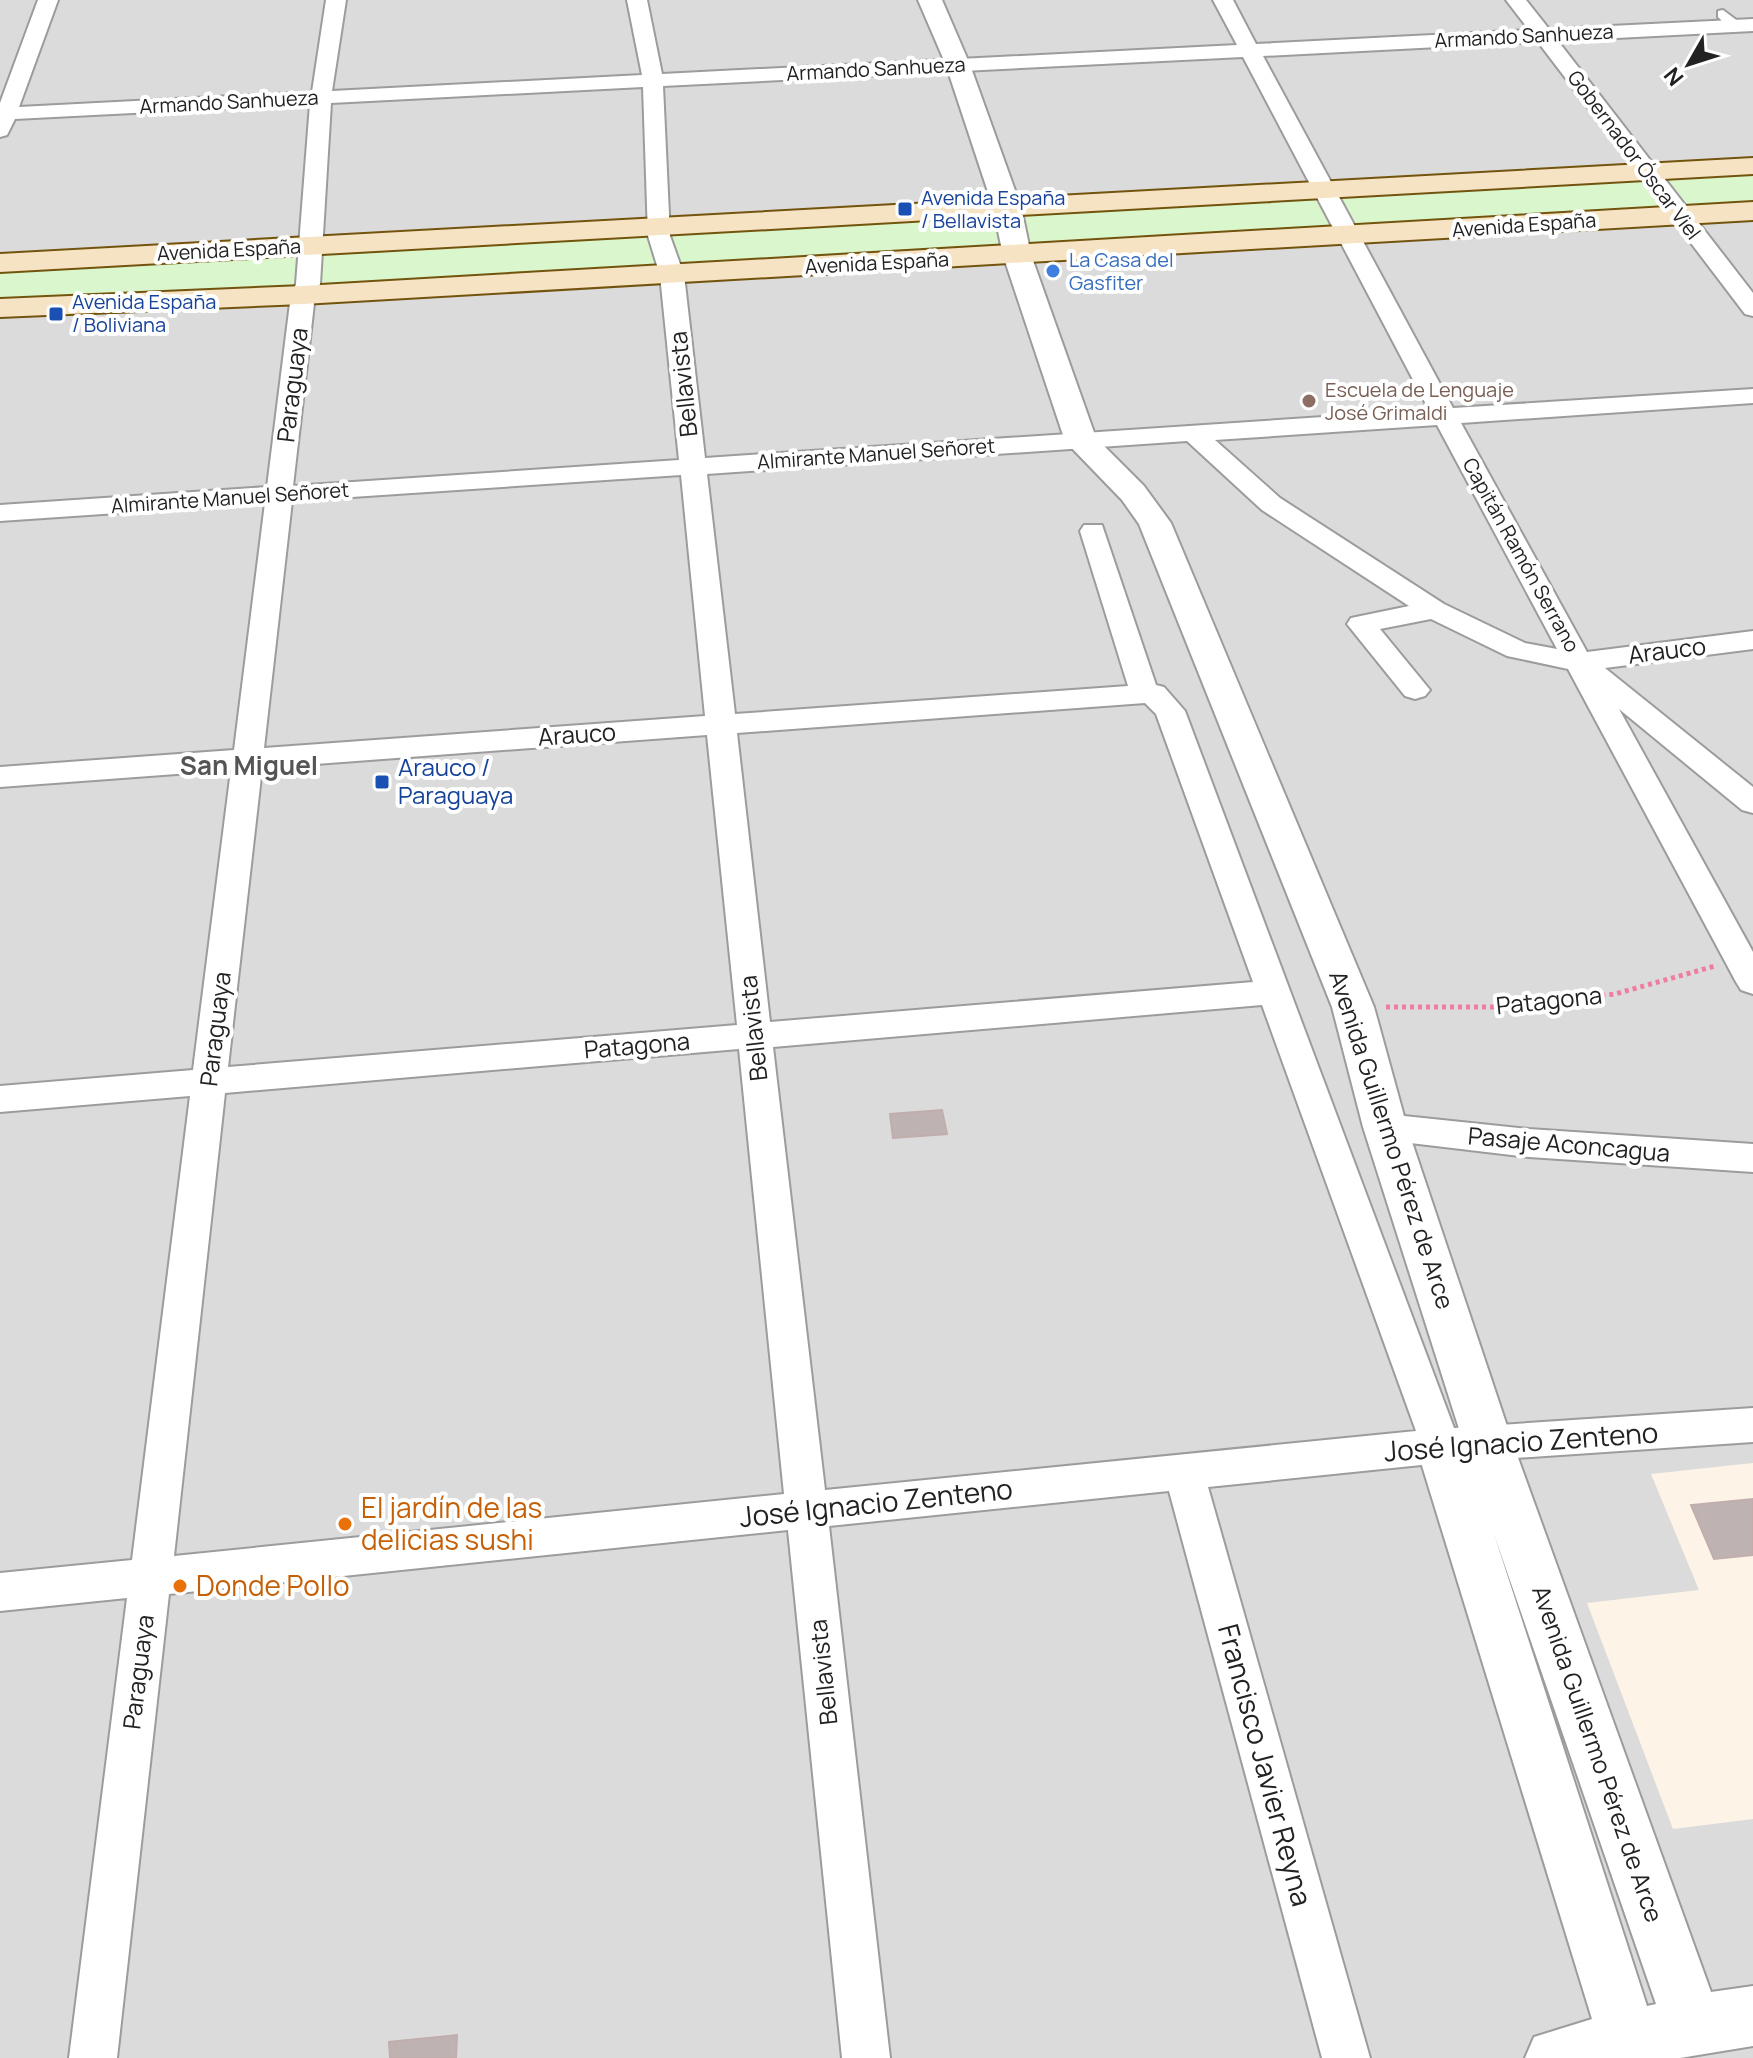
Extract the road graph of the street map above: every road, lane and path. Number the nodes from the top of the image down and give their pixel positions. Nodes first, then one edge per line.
1 (48, 0) edge
2 (336, 0) edge
3 (637, 0) edge
4 (930, 0) edge
5 (1223, 0) edge
6 (1516, 0) edge
7 (1730, 16) edge
8 (1543, 35) junction
9 (1251, 50) junction
10 (958, 65) junction
11 (653, 81) junction
12 (321, 98) junction
13 (2, 119) edge
14 (1753, 166) edge
15 (1647, 172) junction
16 (1325, 190) junction
17 (1007, 207) junction
18 (1753, 211) edge
19 (1680, 215) junction
20 (658, 226) junction
21 (1350, 237) junction
22 (309, 246) junction
23 (1017, 255) junction
24 (0, 263) edge
25 (672, 275) junction
26 (303, 295) junction
27 (0, 308) edge
28 (1753, 309) edge
29 (1753, 396) edge
30 (1445, 417) junction
31 (1194, 434) junction
32 (1081, 441) junction
33 (693, 465) junction
34 (280, 494) junction
35 (0, 513) edge
36 (1093, 531) dead end
37 (1434, 610) junction
38 (1753, 640) edge
39 (1580, 662) junction
40 (1415, 690) dead end
41 (1150, 693) junction
42 (721, 724) junction
43 (248, 759) junction
44 (0, 777) edge
45 (1753, 803) edge
46 (1747, 970) edge
47 (1275, 992) junction
48 (1353, 1007) junction
49 (755, 1036) junction
50 (209, 1082) junction
51 (0, 1099) edge
52 (1385, 1127) junction
53 (1753, 1158) edge
54 (1753, 1425) edge
55 (1464, 1445) junction
56 (1184, 1472) junction
57 (807, 1510) junction
58 (150, 1577) junction
59 (0, 1592) edge
60 (1753, 2016) edge
61 (1698, 2042) edge
62 (1632, 2050) edge
63 (93, 2058) edge
64 (866, 2058) edge
65 (1346, 2058) edge
66 (1555, 2058) edge

1 - 13 street
2 - 12 street, Paraguaya
3 - 11 street, Bellavista
4 - 10 street, Avenida Guillermo Pérez de Arce
5 - 9 street, Capitán Ramón Serrano
6 - 8 street, Gobernador Óscar Viel
7 - 8 street, Armando Sanhueza
8 - 9 street, Armando Sanhueza
8 - 15 street, Gobernador Óscar Viel
9 - 10 street, Armando Sanhueza
9 - 16 street, Capitán Ramón Serrano
10 - 11 street, Armando Sanhueza
10 - 17 street, Avenida Guillermo Pérez de Arce
11 - 12 street, Armando Sanhueza
11 - 20 street, Bellavista
12 - 13 street, Armando Sanhueza
12 - 22 street, Paraguaya
14 - 15 main road, Avenida España
15 - 16 main road, Avenida España
15 - 19 street, Gobernador Óscar Viel
16 - 17 main road, Avenida España
16 - 21 street, Capitán Ramón Serrano
17 - 20 main road, Avenida España
17 - 23 street, Avenida Guillermo Pérez de Arce
18 - 19 main road, Avenida España
19 - 21 main road, Avenida España
19 - 28 street, Gobernador Óscar Viel
20 - 22 main road, Avenida España
20 - 25 street, Bellavista
21 - 23 main road, Avenida España
21 - 30 street, Capitán Ramón Serrano
22 - 24 main road, Avenida España
22 - 26 street, Paraguaya
23 - 25 main road, Avenida España
23 - 32 street, Avenida Guillermo Pérez de Arce
25 - 26 main road, Avenida España
25 - 33 street, Bellavista
26 - 27 main road, Avenida España
26 - 34 street, Paraguaya
29 - 30 street, Almirante Manuel Señoret
30 - 31 street, Almirante Manuel Señoret
30 - 39 street, Capitán Ramón Serrano
31 - 32 street, Almirante Manuel Señoret
31 - 37 street
32 - 33 street, Almirante Manuel Señoret
32 - 48 street, Avenida Guillermo Pérez de Arce
33 - 34 street, Almirante Manuel Señoret
33 - 42 street, Bellavista
34 - 35 street, Almirante Manuel Señoret
34 - 43 street, Paraguaya
36 - 41 street, Avenida Guillermo Pérez de Arce
37 - 39 street
37 - 40 street
38 - 39 street, Arauco
39 - 45 street
39 - 46 street, Capitán Ramón Serrano
41 - 42 street, Arauco
41 - 47 street, Avenida Guillermo Pérez de Arce
42 - 43 street, Arauco
42 - 49 street, Bellavista
43 - 44 street, Arauco
43 - 50 street, Paraguaya
46 - 48 path, Patagona
47 - 49 street, Patagona
47 - 55 street, Avenida Guillermo Pérez de Arce
48 - 52 street, Avenida Guillermo Pérez de Arce
49 - 50 street, Patagona
49 - 57 street, Bellavista
50 - 51 street, Patagona
50 - 58 street, Paraguaya
52 - 53 street, Pasaje Aconcagua
52 - 55 street, Avenida Guillermo Pérez de Arce
54 - 55 street, José Ignacio Zenteno
55 - 56 street, José Ignacio Zenteno
55 - 61 street, Avenida Guillermo Pérez de Arce
55 - 62 street, Avenida Guillermo Pérez de Arce
56 - 57 street, José Ignacio Zenteno
56 - 65 street, Francisco Javier Reyna
57 - 58 street, José Ignacio Zenteno
57 - 64 street, Bellavista
58 - 59 street, José Ignacio Zenteno
58 - 63 street, Paraguaya
60 - 61 street
61 - 62 street
62 - 66 street

